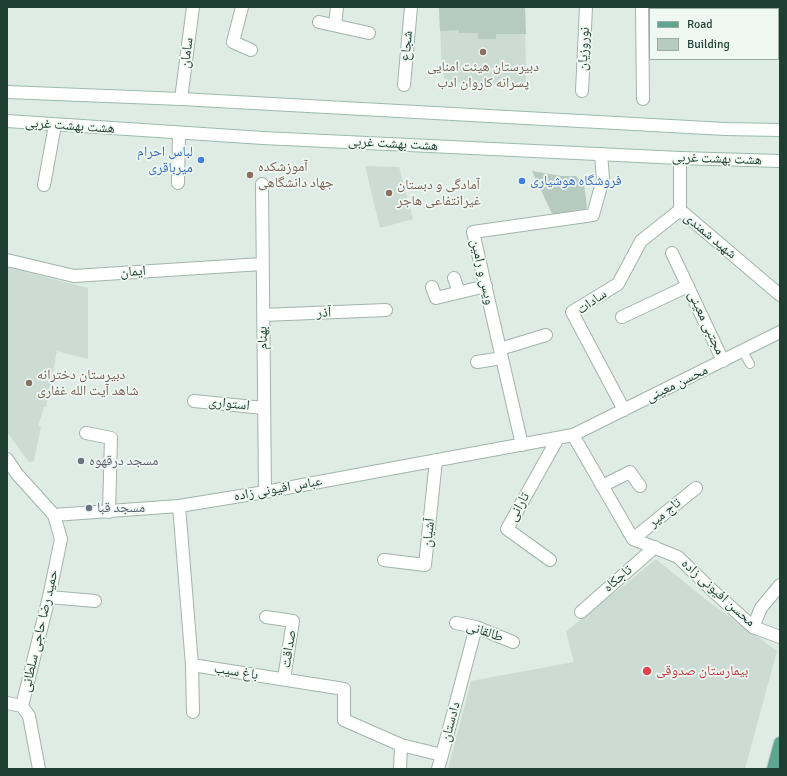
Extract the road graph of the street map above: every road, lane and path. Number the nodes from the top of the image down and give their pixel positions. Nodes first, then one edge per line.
1 (193, 7) edge
2 (242, 7) edge
3 (337, 7) edge
4 (411, 7) edge
5 (586, 7) edge
6 (642, 7) edge
7 (319, 22) dead end
8 (335, 25) junction
9 (369, 33) dead end
10 (251, 50) dead end
11 (7, 84) edge
12 (404, 85) dead end
13 (582, 91) dead end
14 (12, 92) edge
15 (181, 99) junction
16 (643, 99) dead end
17 (8, 123) edge
18 (55, 125) junction
19 (780, 130) edge
20 (179, 133) junction
21 (601, 154) junction
22 (680, 158) junction
23 (780, 161) edge
24 (178, 183) dead end
25 (262, 184) dead end
26 (44, 185) dead end
27 (680, 210) junction
28 (672, 253) dead end
29 (7, 260) edge
30 (262, 264) junction
31 (454, 278) dead end
32 (486, 286) junction
33 (688, 286) junction
34 (459, 292) junction
35 (434, 293) dead end
36 (780, 295) edge
37 (386, 310) dead end
38 (262, 315) junction
39 (622, 317) dead end
40 (780, 332) edge
41 (546, 335) dead end
42 (742, 350) junction
43 (501, 354) junction
44 (723, 361) junction
45 (477, 362) dead end
46 (750, 364) dead end
47 (194, 401) dead end
48 (264, 408) junction
49 (624, 410) junction
50 (86, 433) dead end
51 (573, 435) junction
52 (558, 438) junction
53 (522, 445) junction
54 (7, 459) edge
55 (436, 460) junction
56 (602, 486) junction
57 (640, 486) dead end
58 (696, 488) dead end
59 (265, 492) junction
60 (179, 506) junction
61 (110, 512) junction
62 (54, 515) junction
63 (634, 539) junction
64 (655, 547) junction
65 (384, 560) dead end
66 (550, 560) dead end
67 (780, 585) edge
68 (50, 597) junction
69 (95, 601) dead end
70 (581, 612) dead end
71 (266, 617) dead end
72 (456, 623) dead end
73 (476, 627) junction
74 (753, 627) junction
75 (780, 637) edge
76 (513, 642) dead end
77 (192, 665) junction
78 (284, 679) junction
79 (7, 702) edge
80 (22, 706) junction
81 (193, 712) dead end
82 (780, 743) edge
83 (401, 746) junction
84 (442, 754) junction
85 (39, 769) edge
86 (400, 769) edge
87 (438, 769) edge
88 (773, 769) edge

1 - 15 street, سامان
2 - 10 street
3 - 8 street
4 - 12 street, شجاع
5 - 13 street, نوروزیان
6 - 16 street
7 - 8 street
8 - 9 street
11 - 14 street
14 - 15 street
15 - 19 street
17 - 18 street, هشت بهشت غربی
18 - 20 street, هشت بهشت غربی
18 - 26 street
20 - 21 street, هشت بهشت غربی
20 - 24 street
21 - 22 street, هشت بهشت غربی
21 - 32 street, ویس و رامین
22 - 23 street, هشت بهشت غربی
22 - 27 street, شهید شمندی
25 - 30 street, بهنام
27 - 36 street, شهید شمندی
27 - 49 street, سادات
28 - 33 street, مجتبی معینی
29 - 30 street, ایمان
30 - 38 street, بهنام
31 - 34 street
32 - 34 street
32 - 43 street, ویس و رامین
33 - 39 street, مجتبی معینی
33 - 44 street, مجتبی معینی
34 - 35 street
37 - 38 street, آذر
38 - 48 street, بهنام
40 - 42 street, محسن معینی
41 - 43 street
42 - 44 street, محسن معینی
42 - 46 lane
43 - 45 street
43 - 53 street, ویس و رامین
44 - 49 street, محسن معینی
47 - 48 street, استواری
48 - 59 street, بهنام
49 - 51 street, محسن معینی
50 - 61 street
51 - 52 street, عباس افیونی زاده
51 - 56 street
52 - 53 street, عباس افیونی زاده
52 - 66 street, تارانی
53 - 55 street, عباس افیونی زاده
54 - 62 street
55 - 59 street, عباس افیونی زاده
55 - 65 street, آشیان
56 - 57 street
56 - 63 street
58 - 63 street, تاج میر
59 - 60 street, عباس افیونی زاده
60 - 61 street, عباس افیونی زاده
60 - 77 street
61 - 62 street, عباس افیونی زاده
62 - 68 street, حمید رضا حاجی سلطانی
63 - 64 street, محسن افیونی زاده
64 - 70 street, تاجکاه
64 - 74 street, محسن افیونی زاده
67 - 74 street
68 - 69 street
68 - 80 street, حمید رضا حاجی سلطانی
71 - 78 street, صداقت
72 - 73 street, طالقانی
73 - 76 street, طالقانی
73 - 84 street, دادستان
74 - 75 street, محسن افیونی زاده
77 - 78 street, باغ سیب
77 - 81 street
78 - 83 street, باغ سیب
79 - 80 street
80 - 85 street, حمید رضا حاجی سلطانی
82 - 88 main road
83 - 84 street, دادستان
83 - 86 street
84 - 87 street

